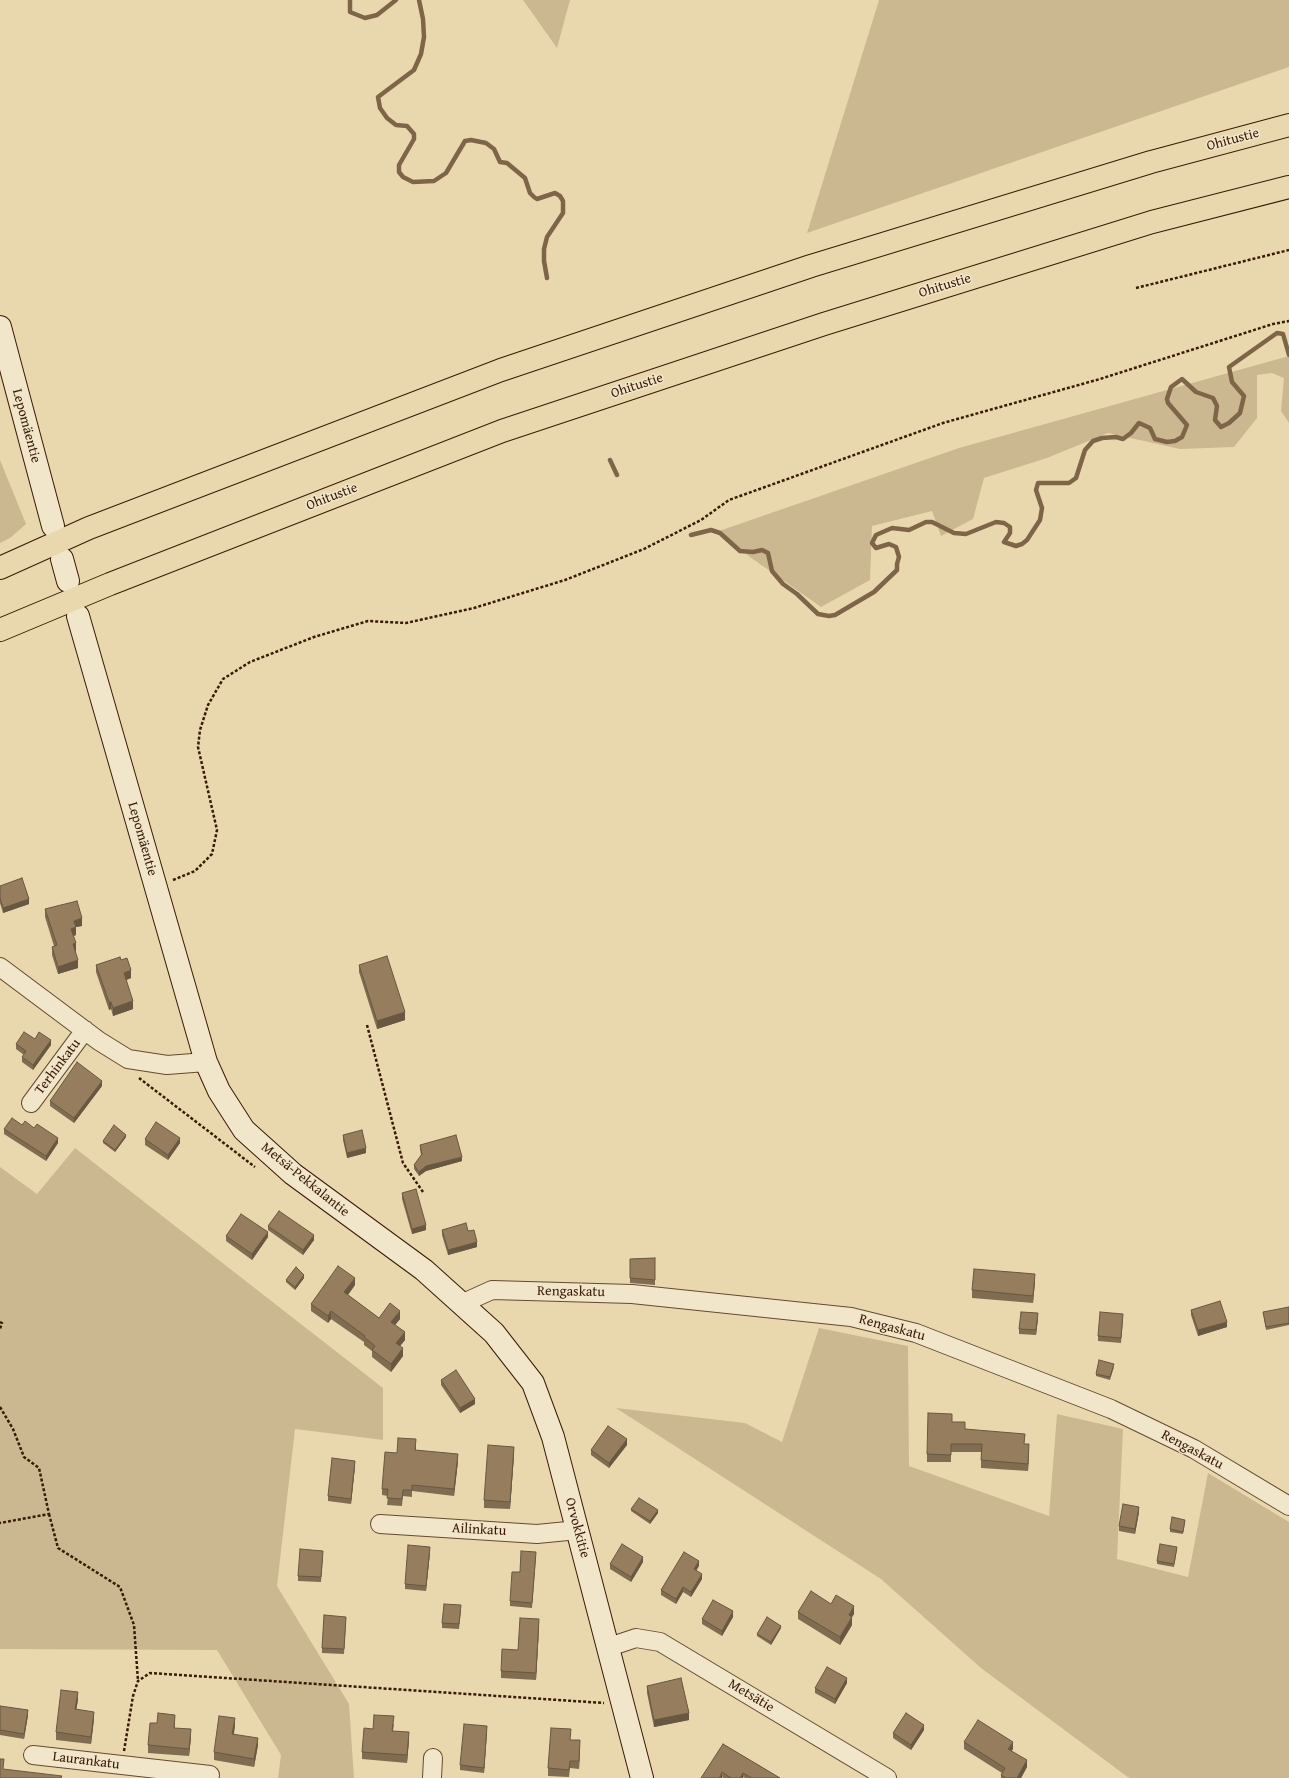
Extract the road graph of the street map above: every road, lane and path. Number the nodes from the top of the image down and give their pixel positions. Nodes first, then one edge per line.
1 (1289, 125) edge
2 (1289, 187) edge
3 (1289, 250) edge
4 (1136, 288) dead end
5 (1289, 321) edge
6 (0, 327) edge
7 (53, 526) dead end
8 (62, 559) dead end
9 (0, 568) edge
10 (68, 582) dead end
11 (78, 616) dead end
12 (0, 630) edge
13 (155, 887) junction
14 (0, 967) edge
15 (367, 1025) dead end
16 (85, 1030) junction
17 (206, 1062) junction
18 (136, 1076) dead end
19 (31, 1103) dead end
20 (238, 1150) dead end
21 (241, 1156) junction
22 (260, 1170) dead end
23 (423, 1192) dead end
24 (461, 1304) junction
25 (0, 1322) edge
26 (0, 1329) edge
27 (0, 1407) edge
28 (1289, 1506) edge
29 (49, 1514) junction
30 (0, 1523) edge
31 (380, 1524) dead end
32 (578, 1530) junction
33 (609, 1647) junction
34 (138, 1681) junction
35 (603, 1696) dead end
36 (604, 1703) junction
37 (606, 1711) dead end
38 (33, 1756) dead end
39 (433, 1758) dead end
40 (121, 1772) edge
41 (210, 1775) dead end
42 (432, 1778) edge
43 (642, 1778) edge
44 (887, 1778) edge

1 - 9 highway, Ohitustie
2 - 12 highway, Ohitustie
3 - 4 path
5 - 13 path
6 - 7 street, Lepomäentie
8 - 10 street
11 - 13 street, Lepomäentie
13 - 17 street, Lepomäentie
14 - 16 street
15 - 23 path
16 - 17 street
16 - 19 street, Terhinkatu
17 - 24 street, Metsä-Pekkalantie
18 - 21 path
20 - 21 path
21 - 22 path
24 - 28 street, Rengaskatu
24 - 32 street, Orvokkitie
25 - 26 path
27 - 29 path
29 - 30 path
29 - 34 path
31 - 32 street, Ailinkatu
32 - 33 street, Orvokkitie
33 - 43 street, Orvokkitie
33 - 44 street, Metsätie
34 - 36 path
34 - 40 path
35 - 36 path
36 - 37 path
38 - 40 street, Laurankatu
39 - 42 street
40 - 41 street, Laurankatu

